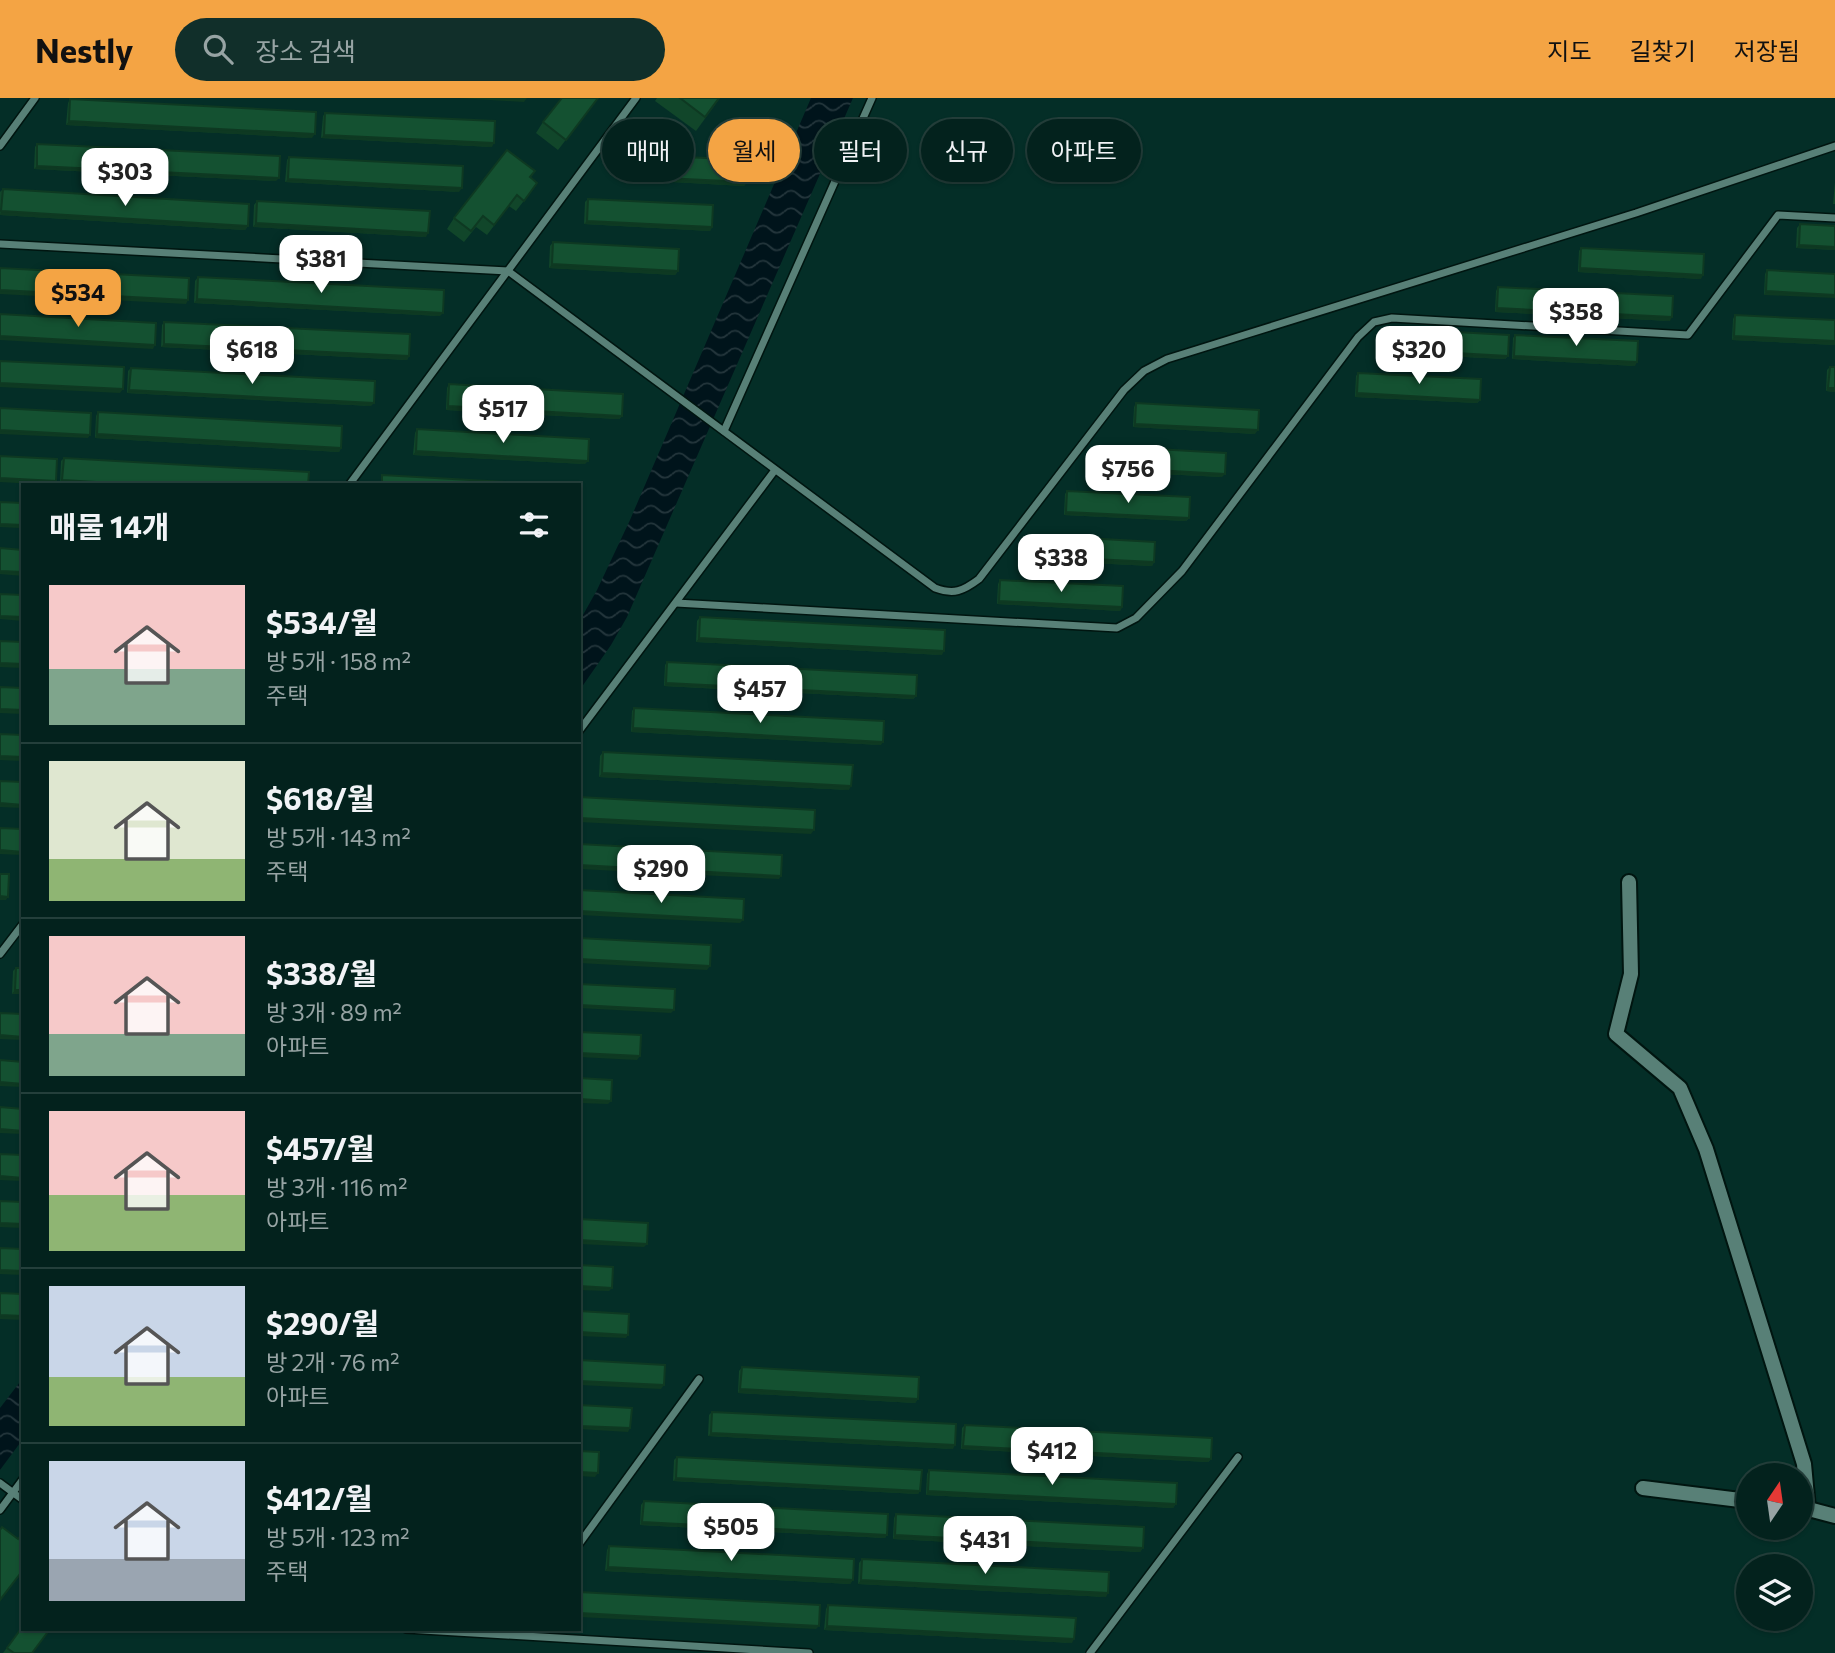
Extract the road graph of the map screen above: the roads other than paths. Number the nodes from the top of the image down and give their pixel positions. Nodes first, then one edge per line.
1 (36, 98) edge
2 (636, 98) edge
3 (872, 98) edge
4 (0, 146) edge
5 (1835, 146) edge
6 (1835, 218) edge
7 (0, 244) edge
8 (508, 271) junction
9 (724, 431) junction
10 (775, 470) junction
11 (350, 483) edge
12 (676, 603) junction
13 (581, 728) edge
14 (1629, 883) dead end
15 (21, 927) edge
16 (0, 954) edge
17 (699, 1379) dead end
18 (1238, 1457) dead end
19 (1804, 1463) edge
20 (21, 1482) edge
21 (0, 1483) edge
22 (1643, 1488) dead end
23 (13, 1493) junction
24 (21, 1499) edge
25 (1736, 1500) edge
26 (1813, 1509) edge
27 (0, 1510) edge
28 (1835, 1516) edge
29 (581, 1541) edge
30 (479, 1631) edge
31 (516, 1632) edge
32 (810, 1653) edge
33 (1090, 1653) edge

1 - 4 lane
2 - 8 lane
3 - 9 lane
5 - 10 lane
6 - 12 lane
7 - 8 lane
8 - 9 lane
8 - 11 lane
9 - 10 lane
10 - 12 lane
12 - 13 lane
14 - 19 street
15 - 16 lane
17 - 29 lane
18 - 33 lane
20 - 23 lane
21 - 23 lane
22 - 25 street
23 - 24 lane
23 - 27 lane
26 - 28 street
30 - 31 lane
31 - 32 lane

